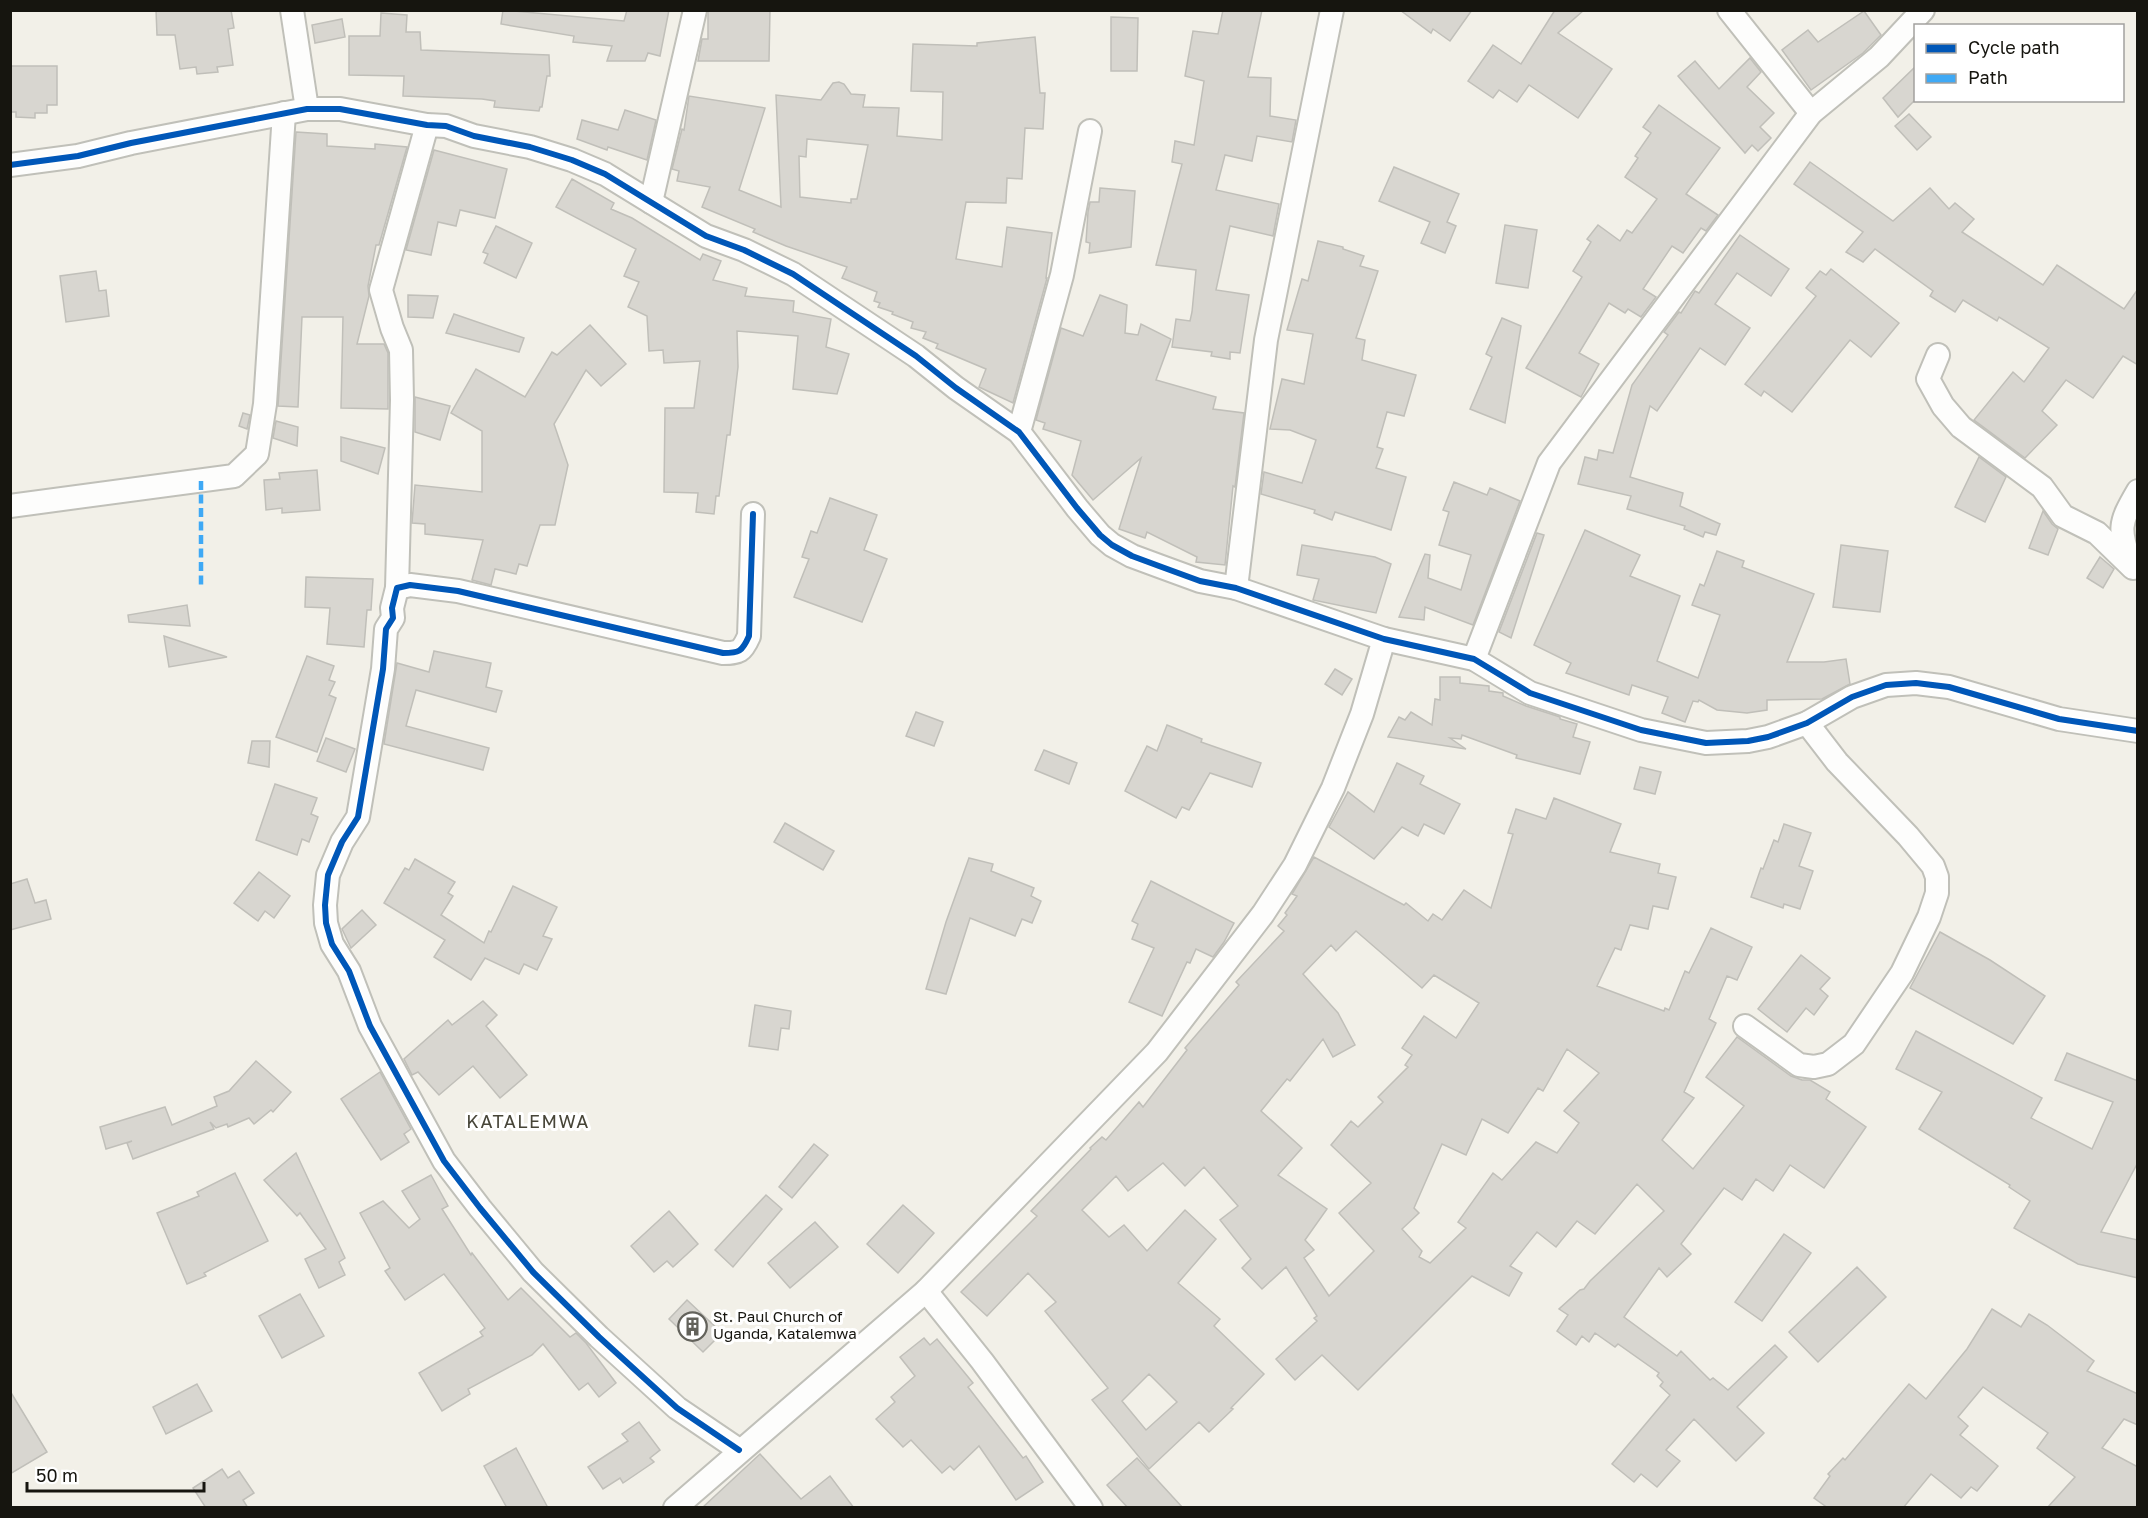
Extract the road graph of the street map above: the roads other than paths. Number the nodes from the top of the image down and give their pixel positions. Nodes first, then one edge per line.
1 (292, 10) edge
2 (694, 10) edge
3 (1332, 10) edge
4 (1729, 10) edge
5 (1923, 10) edge
6 (307, 109) junction
7 (284, 113) junction
8 (1811, 113) junction
9 (427, 125) junction
10 (1090, 131) dead end
11 (10, 165) edge
12 (651, 202) junction
13 (1938, 355) dead end
14 (1019, 432) junction
15 (2138, 491) edge
16 (10, 506) edge
17 (753, 514) dead end
18 (2135, 574) edge
19 (397, 588) junction
20 (1236, 588) junction
21 (1384, 639) junction
22 (1474, 659) junction
23 (1807, 723) junction
24 (2138, 731) edge
25 (1745, 1026) dead end
26 (926, 1291) junction
27 (740, 1450) junction
28 (675, 1508) edge
29 (1091, 1508) edge

1 - 6 street
2 - 12 street
3 - 20 street
4 - 8 street
5 - 8 street
6 - 7 street
6 - 9 street
7 - 11 street
7 - 16 street
8 - 22 street
9 - 12 street
9 - 19 street
10 - 14 street
12 - 14 street
13 - 18 street
14 - 20 street
15 - 18 street
17 - 19 street
19 - 27 street
20 - 21 street
21 - 22 street
21 - 26 street
22 - 23 street
23 - 24 street
23 - 25 street
26 - 27 street
26 - 29 street
27 - 28 street

